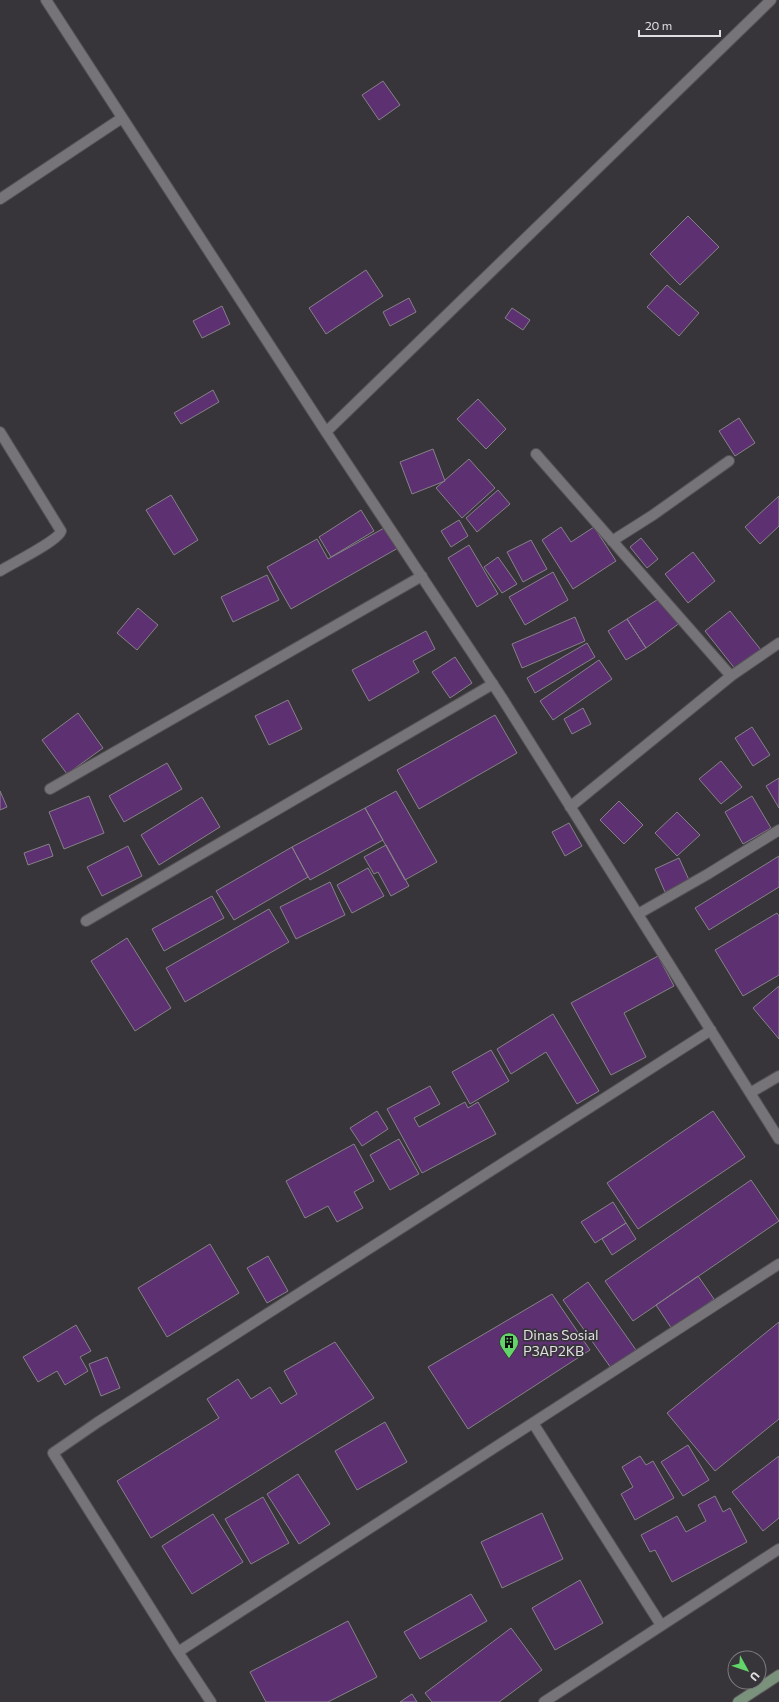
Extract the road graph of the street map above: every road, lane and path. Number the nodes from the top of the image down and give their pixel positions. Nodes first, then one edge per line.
1 (46, 0) edge
2 (771, 0) edge
3 (122, 118) junction
4 (0, 199) edge
5 (0, 432) edge
6 (326, 432) junction
7 (536, 454) dead end
8 (729, 461) dead end
9 (612, 541) junction
10 (0, 570) edge
11 (422, 576) junction
12 (779, 642) edge
13 (731, 676) junction
14 (493, 684) junction
15 (50, 788) dead end
16 (570, 807) junction
17 (779, 830) edge
18 (638, 914) junction
19 (86, 921) dead end
20 (711, 1030) junction
21 (779, 1076) edge
22 (750, 1093) junction
23 (779, 1139) edge
24 (779, 1264) edge
25 (533, 1423) junction
26 (779, 1549) edge
27 (661, 1625) junction
28 (178, 1652) junction
29 (779, 1675) edge
30 (211, 1702) edge
31 (544, 1702) edge
32 (738, 1702) edge

1 - 3 street
2 - 6 street
3 - 4 street
3 - 6 street
5 - 10 street
6 - 11 street
7 - 9 street
8 - 9 street
9 - 13 street
11 - 14 street
11 - 15 street
12 - 13 street
13 - 16 street
14 - 16 street
14 - 19 street
16 - 18 street
17 - 18 street
18 - 20 street
20 - 22 street
20 - 28 street
21 - 22 street
22 - 23 street
24 - 25 street
25 - 27 street
25 - 28 street
26 - 27 street
27 - 31 street
28 - 30 street
29 - 32 street

